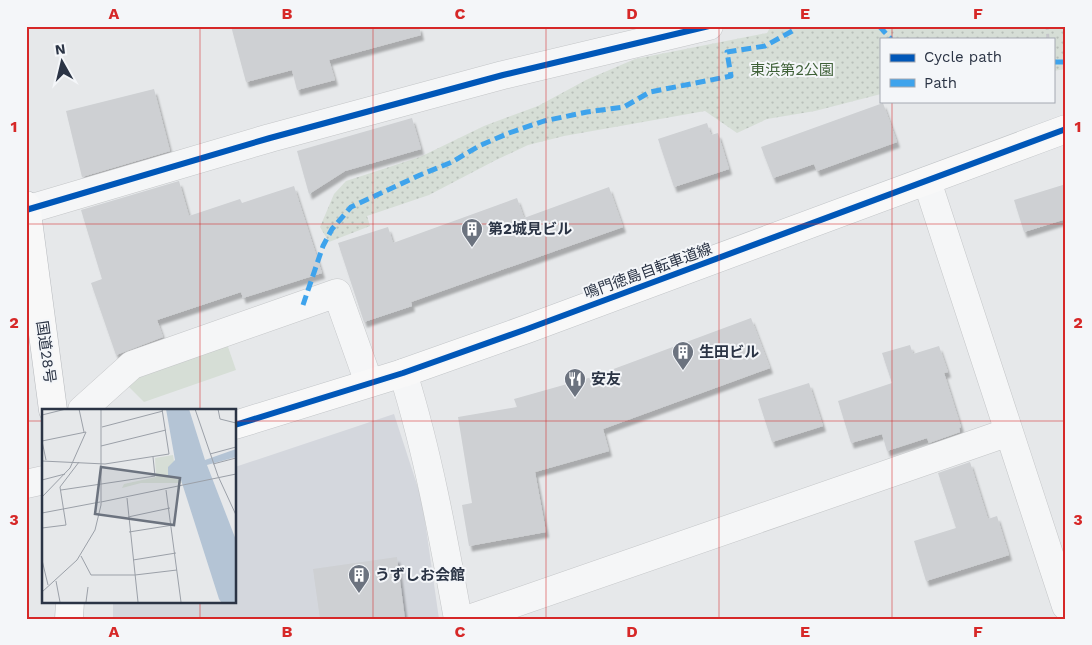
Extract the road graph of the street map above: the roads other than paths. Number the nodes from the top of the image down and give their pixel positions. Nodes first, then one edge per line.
1 (709, 26) edge
2 (1066, 130) edge
3 (927, 181) junction
4 (26, 208) edge
5 (403, 373) junction
6 (369, 383) junction
7 (53, 409) edge
8 (83, 409) edge
9 (236, 425) edge
10 (1009, 432) junction
11 (42, 480) edge
12 (26, 484) edge
13 (70, 602) edge
14 (1066, 606) edge
15 (69, 619) edge
16 (458, 619) edge
17 (470, 619) edge

1 - 4 street
2 - 3 main road, 鳴門徳島自転車道線
3 - 5 main road, 鳴門徳島自転車道線
3 - 10 street
4 - 7 main road, 国道28号
5 - 6 main road, 鳴門徳島自転車道線
5 - 16 street
6 - 8 street
6 - 9 main road, 鳴門徳島自転車道線
10 - 14 street
10 - 17 street
11 - 12 street
13 - 15 main road

